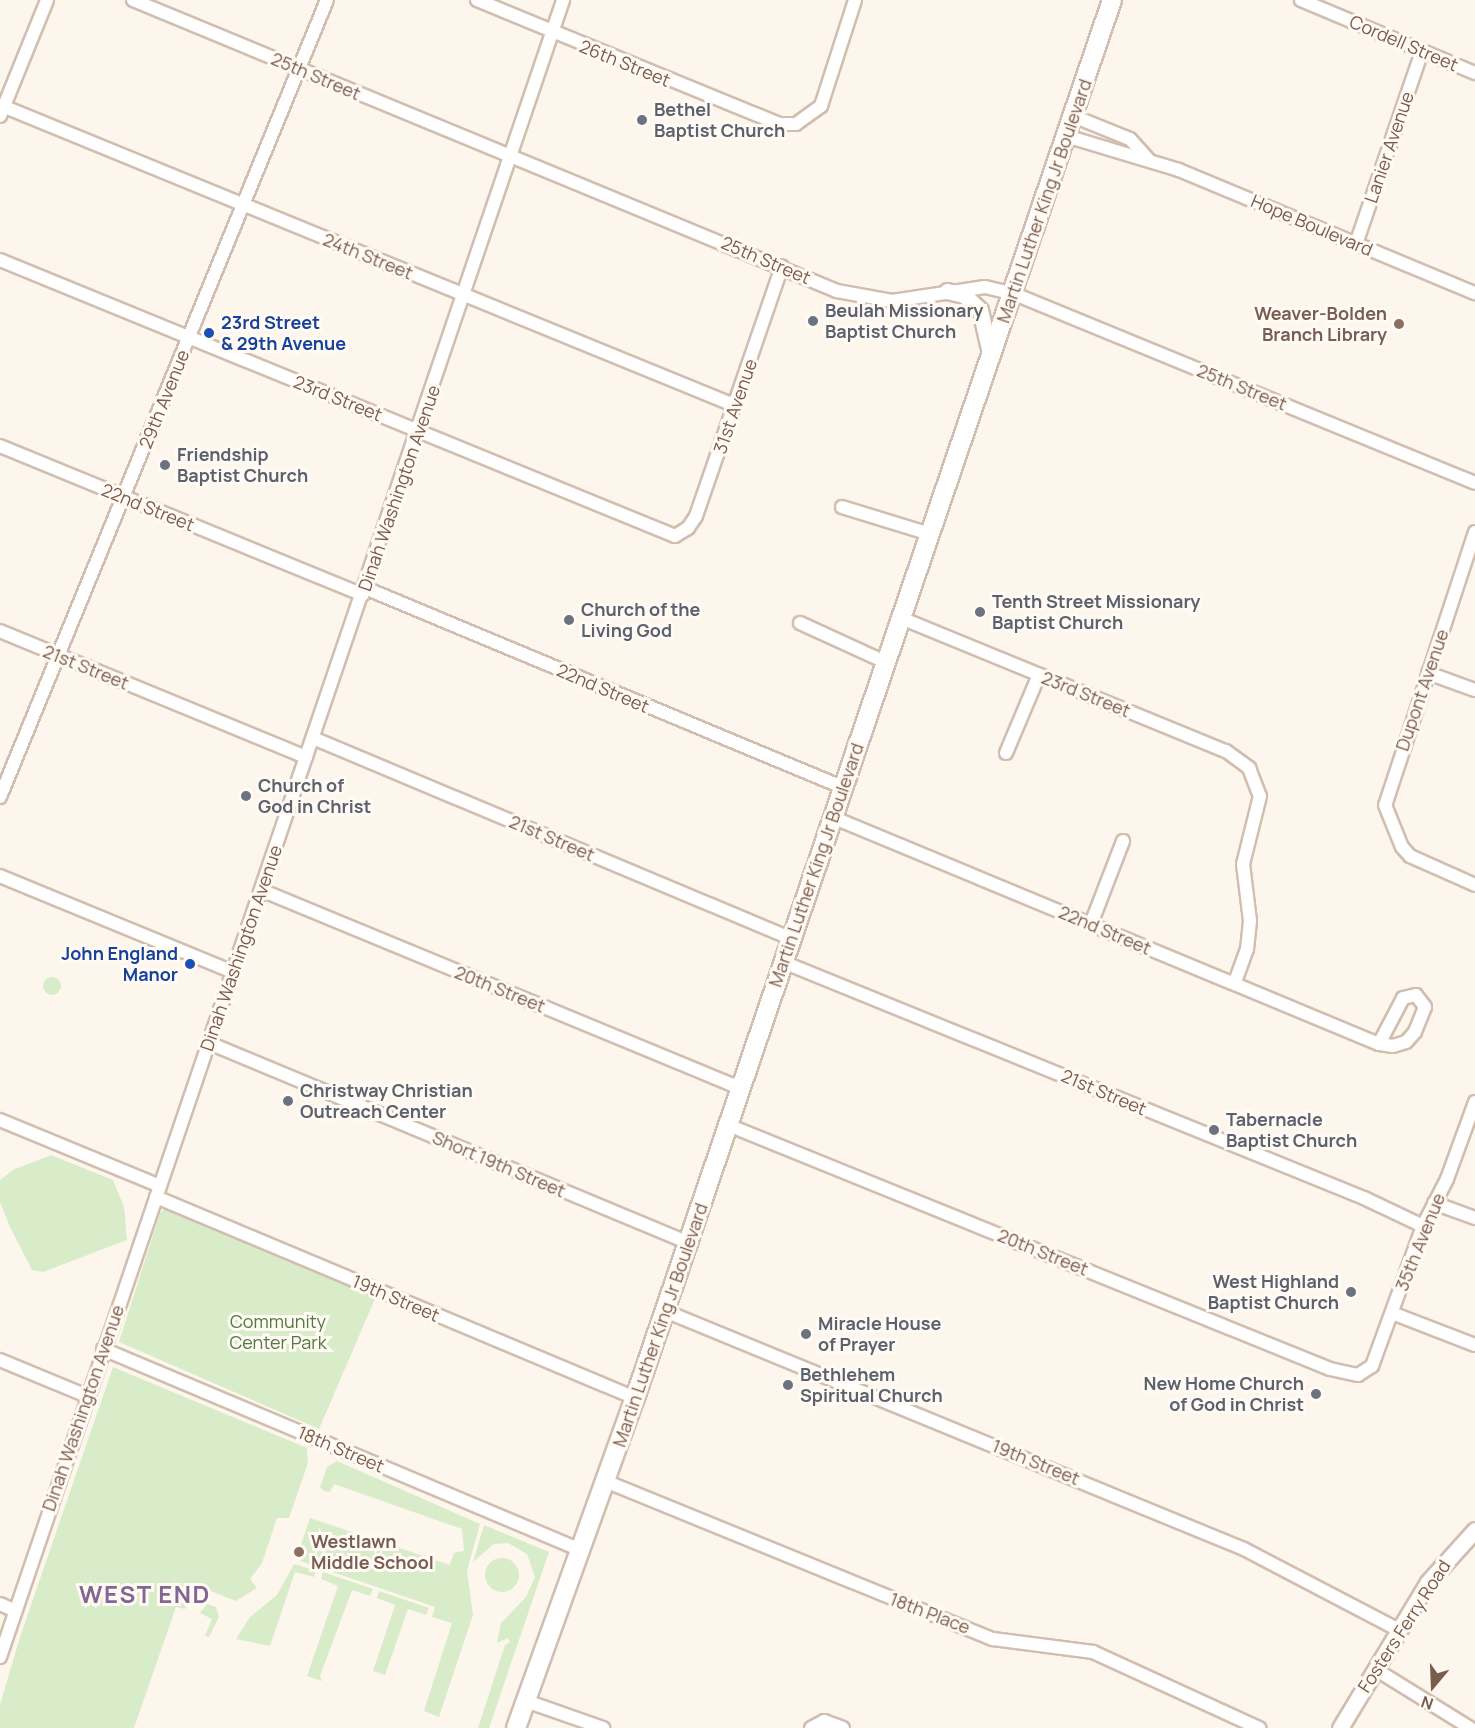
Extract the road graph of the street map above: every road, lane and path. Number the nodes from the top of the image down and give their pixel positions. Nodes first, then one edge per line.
1 (47, 0) edge
2 (133, 0) edge
3 (327, 0) edge
4 (477, 0) edge
5 (563, 0) edge
6 (855, 0) edge
7 (1112, 0) edge
8 (1301, 0) edge
9 (552, 32) junction
10 (1422, 51) junction
11 (298, 68) junction
12 (1475, 73) edge
13 (1, 110) edge
14 (1073, 116) junction
15 (1066, 136) junction
16 (512, 158) junction
17 (1148, 159) junction
18 (244, 205) junction
19 (1356, 244) junction
20 (0, 260) edge
21 (782, 266) junction
22 (947, 291) junction
23 (1012, 293) junction
24 (1475, 293) edge
25 (465, 295) junction
26 (189, 337) junction
27 (990, 359) junction
28 (736, 406) junction
29 (417, 430) junction
30 (0, 446) edge
31 (1475, 483) edge
32 (123, 497) junction
33 (842, 507) dead end
34 (1475, 532) edge
35 (930, 534) junction
36 (675, 536) joint
37 (364, 592) junction
38 (901, 618) junction
39 (800, 623) dead end
40 (0, 631) edge
41 (60, 656) junction
42 (885, 662) junction
43 (1428, 673) junction
44 (1039, 675) junction
45 (1475, 690) edge
46 (313, 738) junction
47 (1006, 753) dead end
48 (306, 757) junction
49 (842, 787) junction
50 (0, 797) edge
51 (832, 817) junction
52 (1123, 840) dead end
53 (0, 876) edge
54 (1475, 885) edge
55 (261, 890) junction
56 (1091, 924) junction
57 (790, 938) junction
58 (783, 962) junction
59 (233, 972) junction
60 (1234, 984) junction
61 (209, 1043) junction
62 (1379, 1044) dead end
63 (740, 1088) junction
64 (1475, 1102) edge
65 (0, 1120) edge
66 (728, 1125) junction
67 (158, 1192) junction
68 (1434, 1203) junction
69 (1475, 1218) edge
70 (1423, 1226) junction
71 (689, 1243) junction
72 (665, 1311) junction
73 (1392, 1313) junction
74 (1475, 1345) edge
75 (103, 1349) junction
76 (0, 1360) edge
77 (1358, 1375) joint
78 (87, 1396) junction
79 (635, 1398) junction
80 (605, 1481) junction
81 (1475, 1530) edge
82 (578, 1549) junction
83 (0, 1604) edge
84 (16, 1611) junction
85 (1399, 1630) junction
86 (0, 1657) edge
87 (1375, 1669) junction
88 (526, 1701) junction
89 (516, 1728) edge
90 (603, 1728) edge
91 (811, 1728) edge
92 (843, 1728) edge
93 (1259, 1728) edge
94 (1340, 1728) edge
95 (1470, 1728) edge

1 - 13 street
2 - 11 street, 25th Street
3 - 11 street, 29th Avenue
4 - 9 street, 26th Street
5 - 9 street, Dinah Washington Avenue
6 - 9 street, 26th Street
7 - 14 main road, Martin Luther King Jr Boulevard
8 - 10 street, Cordell Street
9 - 16 street, Dinah Washington Avenue
10 - 12 street, Cordell Street
10 - 19 street, Lanier Avenue
11 - 16 street, 25th Street
11 - 18 street, 29th Avenue
13 - 18 street, 24th Street
14 - 15 main road, Martin Luther King Jr Boulevard
14 - 17 street, Hope Boulevard
15 - 17 street, Hope Boulevard
15 - 23 main road, Martin Luther King Jr Boulevard
16 - 21 street, 25th Street
16 - 25 street, Dinah Washington Avenue
17 - 19 street, Hope Boulevard
18 - 25 street, 24th Street
18 - 26 street, 29th Avenue
19 - 24 street, Hope Boulevard
20 - 26 street, 23rd Street
21 - 22 street, 25th Street
21 - 28 street, 31st Avenue
22 - 23 street, 25th Street
22 - 27 street
23 - 27 main road, Martin Luther King Jr Boulevard
23 - 31 street, 25th Street
25 - 28 street, 24th Street
25 - 29 street, Dinah Washington Avenue
26 - 29 street, 23rd Street
26 - 32 street, 29th Avenue
27 - 35 main road, Martin Luther King Jr Boulevard
28 - 36 street, 31st Avenue
29 - 36 street, 23rd Street
29 - 37 street, Dinah Washington Avenue
30 - 32 street, 22nd Street
32 - 37 street, 22nd Street
32 - 41 street, 29th Avenue
33 - 35 street
34 - 43 street, Dupont Avenue
35 - 38 main road, Martin Luther King Jr Boulevard
37 - 46 street, Dinah Washington Avenue
37 - 49 street, 22nd Street
38 - 42 main road, Martin Luther King Jr Boulevard
38 - 44 street, 23rd Street
39 - 42 street
40 - 41 street, 21st Street
41 - 48 street, 21st Street
41 - 50 street, 29th Avenue
42 - 49 main road, Martin Luther King Jr Boulevard
43 - 45 street
43 - 54 street, Dupont Avenue
44 - 47 street
44 - 60 street, 23rd Street
46 - 48 street, Dinah Washington Avenue
46 - 57 street, 21st Street
48 - 55 street, Dinah Washington Avenue
49 - 51 main road, Martin Luther King Jr Boulevard
51 - 56 street, 22nd Street
51 - 57 main road, Martin Luther King Jr Boulevard
52 - 56 street
53 - 59 street
55 - 59 street, Dinah Washington Avenue
55 - 63 street, 20th Street
56 - 60 street, 22nd Street
57 - 58 main road, Martin Luther King Jr Boulevard
58 - 63 main road, Martin Luther King Jr Boulevard
58 - 70 street, 21st Street
59 - 61 street, Dinah Washington Avenue
60 - 62 street, 22nd Street
61 - 67 street, Dinah Washington Avenue
61 - 71 street, Short 19th Street
63 - 66 main road, Martin Luther King Jr Boulevard
64 - 68 street, 35th Avenue
65 - 67 street, 19th Street
66 - 71 main road, Martin Luther King Jr Boulevard
66 - 77 street, 20th Street
67 - 75 street, Dinah Washington Avenue
67 - 79 street, 19th Street
68 - 69 street
68 - 70 street, 35th Avenue
70 - 73 street, 35th Avenue
71 - 72 main road, Martin Luther King Jr Boulevard
72 - 79 main road, Martin Luther King Jr Boulevard
72 - 85 street, 19th Street
73 - 74 street
73 - 77 street, 35th Avenue
75 - 78 street, Dinah Washington Avenue
75 - 82 street, 18th Street
76 - 78 street
78 - 84 street, Dinah Washington Avenue
79 - 80 main road, Martin Luther King Jr Boulevard
80 - 82 main road, Martin Luther King Jr Boulevard
80 - 93 street, 18th Place
81 - 85 street, Fosters Ferry Road
82 - 88 main road, Martin Luther King Jr Boulevard
83 - 84 street
84 - 86 street, Dinah Washington Avenue
85 - 87 street, Fosters Ferry Road
87 - 94 street, Fosters Ferry Road
87 - 95 street
88 - 89 main road, Martin Luther King Jr Boulevard
88 - 90 street
91 - 92 street

